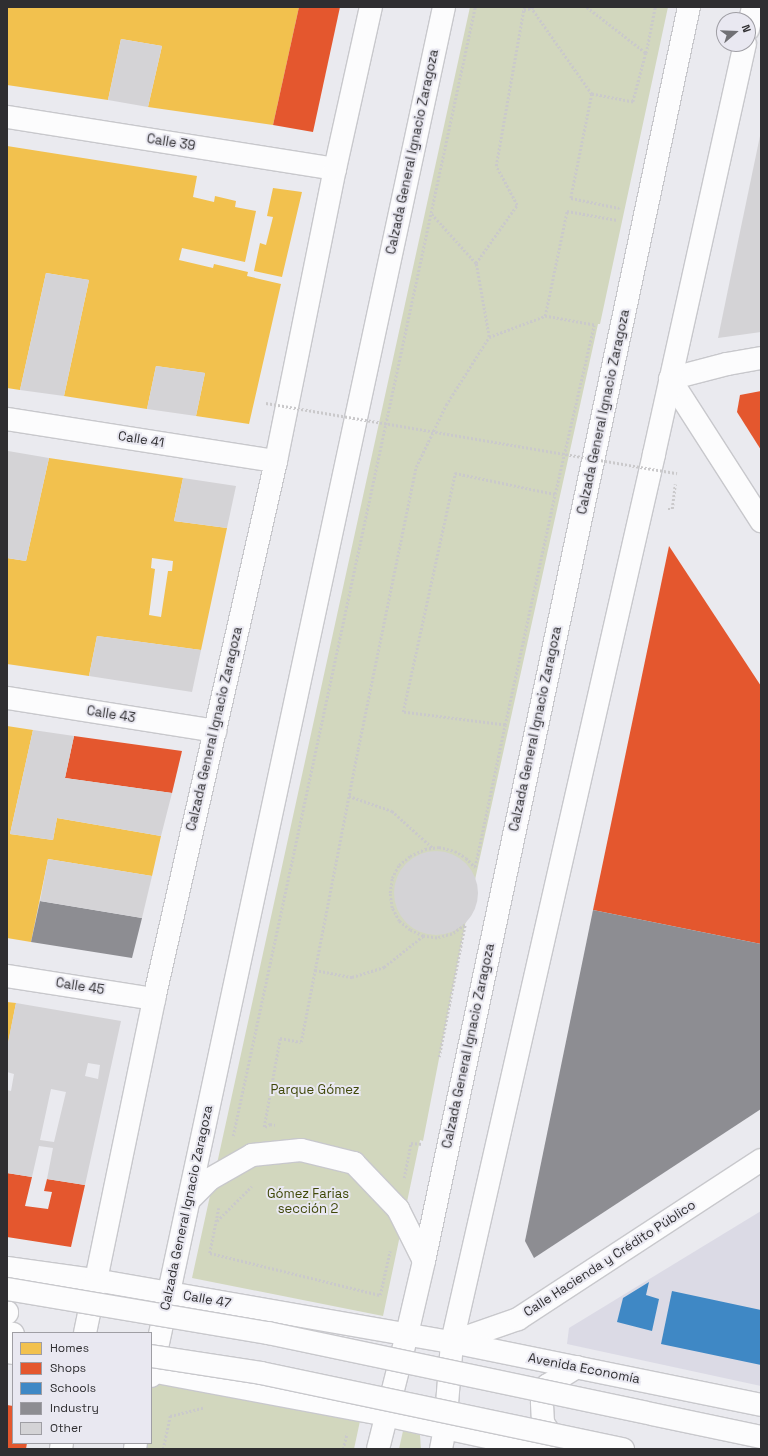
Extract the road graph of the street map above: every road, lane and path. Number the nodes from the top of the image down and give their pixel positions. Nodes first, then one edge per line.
1 (371, 7) edge
2 (444, 7) edge
3 (475, 7) edge
4 (532, 7) edge
5 (587, 7) edge
6 (655, 7) edge
7 (689, 7) edge
8 (524, 9) edge
9 (743, 52) edge
10 (646, 53) junction
11 (592, 94) junction
12 (7, 117) edge
13 (335, 169) junction
14 (431, 214) junction
15 (476, 263) junction
16 (545, 316) junction
17 (489, 337) junction
18 (761, 358) edge
19 (670, 379) junction
20 (266, 403) dead end
21 (7, 419) edge
22 (276, 461) junction
23 (555, 494) junction
24 (672, 509) dead end
25 (761, 521) edge
26 (7, 698) edge
27 (505, 725) junction
28 (214, 731) junction
29 (348, 796) junction
30 (433, 848) junction
31 (423, 936) junction
32 (315, 970) junction
33 (7, 976) edge
34 (154, 999) junction
35 (438, 1063) dead end
36 (277, 1126) dead end
37 (264, 1127) junction
38 (258, 1130) dead end
39 (423, 1141) dead end
40 (231, 1144) dead end
41 (761, 1160) edge
42 (254, 1184) dead end
43 (403, 1185) dead end
44 (189, 1200) junction
45 (387, 1244) dead end
46 (424, 1261) junction
47 (7, 1268) edge
48 (95, 1280) junction
49 (7, 1289) edge
50 (168, 1294) junction
51 (85, 1332) edge
52 (407, 1334) junction
53 (452, 1342) junction
54 (152, 1365) edge
55 (576, 1367) junction
56 (152, 1369) edge
57 (152, 1369) edge
58 (761, 1405) edge
59 (385, 1415) junction
60 (170, 1416) dead end
61 (761, 1437) edge
62 (443, 1439) edge
63 (163, 1449) edge
64 (378, 1449) edge
65 (542, 1449) edge
66 (560, 1449) edge
67 (623, 1449) edge

1 - 13 main road, Calzada General Ignacio Zaragoza
2 - 44 main road, Calzada General Ignacio Zaragoza
3 - 14 path
4 - 8 path
4 - 11 path
5 - 10 path
6 - 10 path
7 - 46 main road, Calzada General Ignacio Zaragoza
8 - 15 path
9 - 19 main road
10 - 11 path
11 - 16 path
12 - 13 main road, Calle 39
13 - 22 main road, Calzada General Ignacio Zaragoza
14 - 15 path
14 - 40 path
15 - 17 path
16 - 17 path
16 - 23 path
17 - 29 path
18 - 19 main road
19 - 25 main road
19 - 53 main road
20 - 24 path, bridge
21 - 22 main road, Calle 41
22 - 28 main road, Calzada General Ignacio Zaragoza
23 - 27 path
23 - 27 path
26 - 28 main road, Calle 43
27 - 30 path
28 - 34 main road, Calzada General Ignacio Zaragoza
29 - 30 path
29 - 32 path
30 - 31 path
31 - 32 path
31 - 35 path
32 - 37 path
33 - 34 main road, Calle 45
34 - 48 main road, Calzada General Ignacio Zaragoza
36 - 37 path
37 - 38 path
39 - 43 path
41 - 53 main road, Calle Hacienda y Crédito Público
42 - 45 path
44 - 46 main road
44 - 50 main road, Calzada General Ignacio Zaragoza
46 - 52 main road, Calzada General Ignacio Zaragoza
47 - 48 main road, Calle 47
48 - 50 main road, Calle 47
48 - 51 main road, Calzada General Ignacio Zaragoza
49 - 61 main road, bridge
50 - 52 main road, Calle 47
50 - 54 main road, Calzada General Ignacio Zaragoza
52 - 53 main road, Avenida Economía
52 - 59 main road, Calzada General Ignacio Zaragoza
53 - 55 main road, Avenida Economía
53 - 62 main road
55 - 58 main road, Avenida Economía
55 - 66 main road
56 - 59 main road
57 - 67 main road, bridge
59 - 62 main road
59 - 64 main road, Calzada General Ignacio Zaragoza
60 - 63 path
62 - 65 main road

